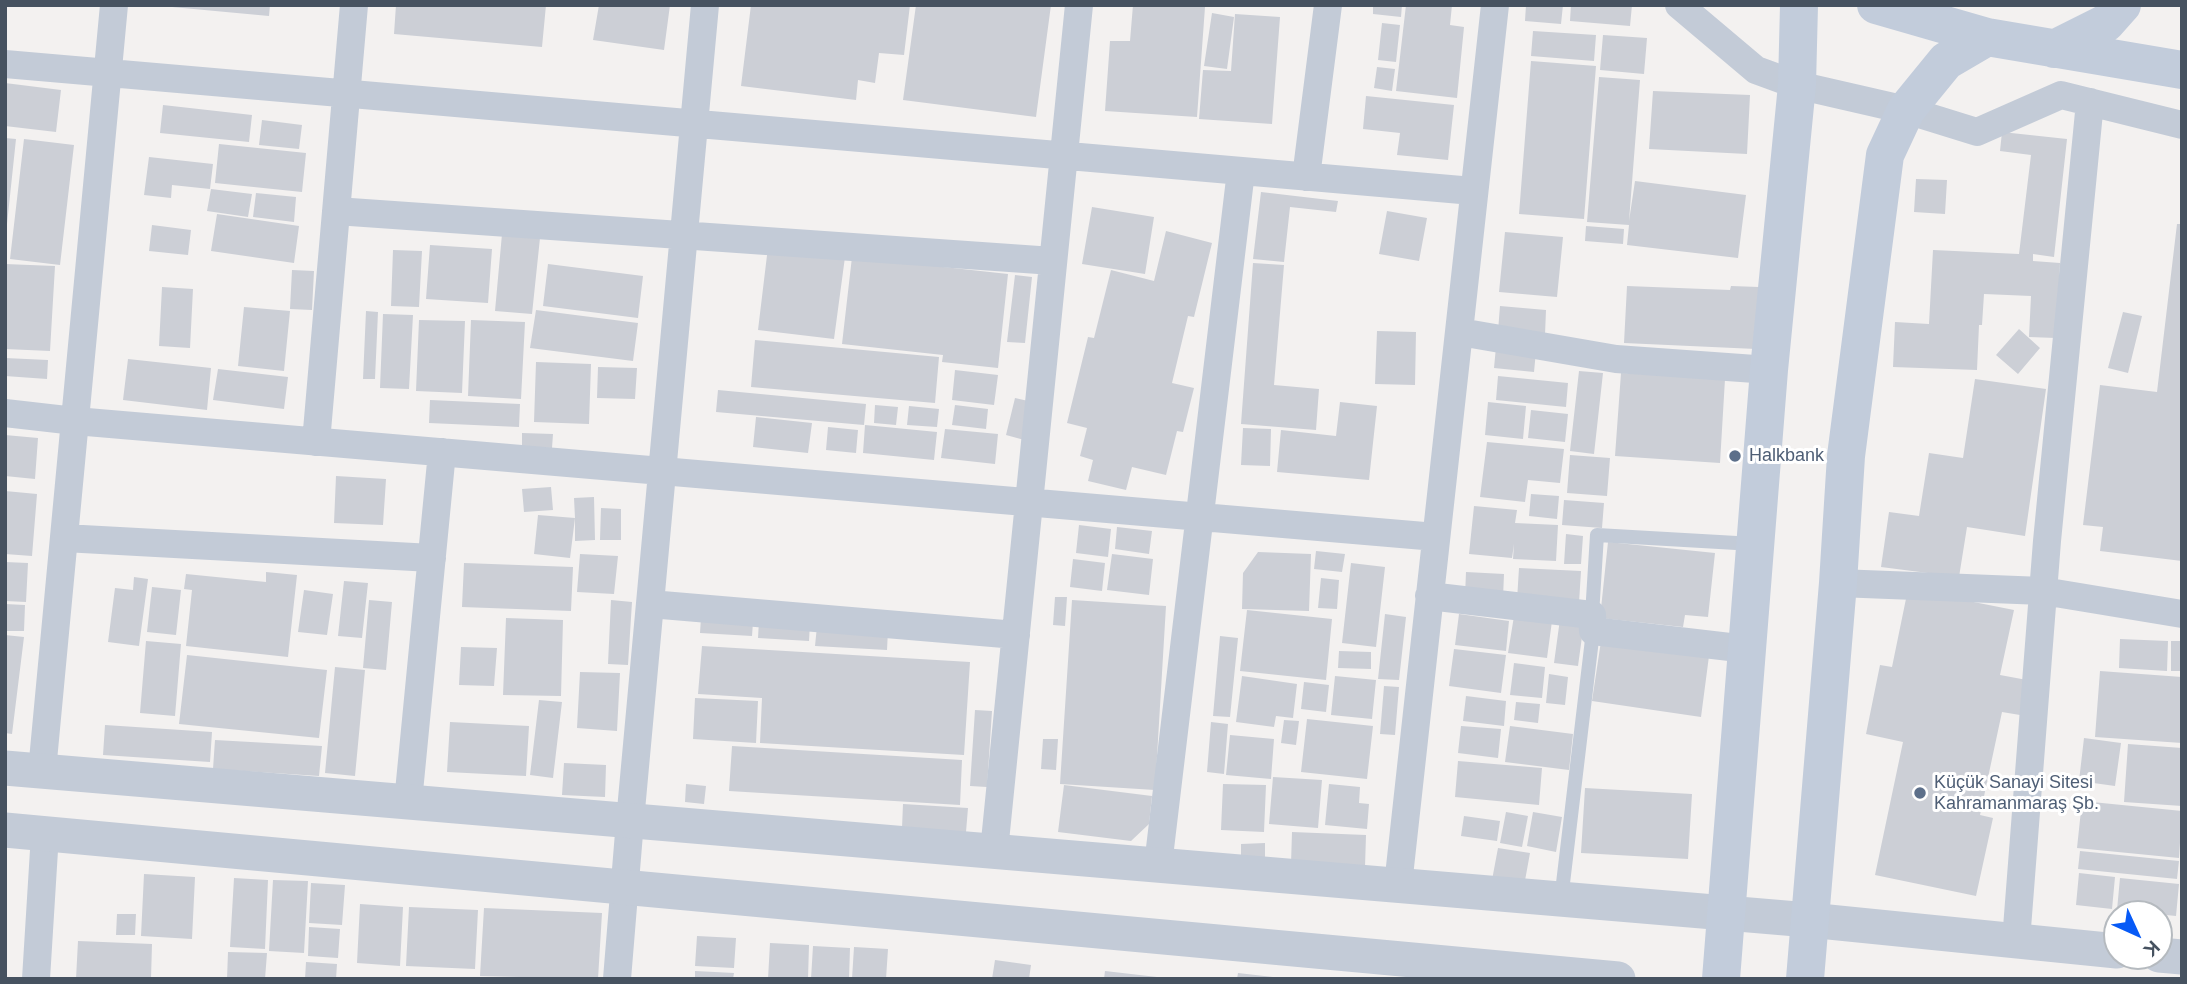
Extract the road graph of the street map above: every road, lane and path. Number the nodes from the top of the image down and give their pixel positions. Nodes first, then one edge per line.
1 (114, 5) edge
2 (354, 5) edge
3 (705, 5) edge
4 (1079, 5) edge
5 (1328, 5) edge
6 (1495, 5) edge
7 (1679, 5) edge
8 (1799, 5) edge
9 (1876, 5) edge
10 (1932, 5) edge
11 (2122, 5) edge
12 (1987, 37) junction
13 (2054, 49) junction
14 (5, 64) edge
15 (2182, 70) edge
16 (107, 73) junction
17 (1797, 85) junction
18 (347, 93) junction
19 (2090, 102) junction
20 (1906, 110) junction
21 (695, 124) junction
22 (2182, 125) edge
23 (1064, 156) junction
24 (1241, 171) junction
25 (1306, 177) junction
26 (1473, 191) junction
27 (337, 211) junction
28 (684, 236) junction
29 (1054, 261) junction
30 (1460, 332) junction
31 (1769, 370) junction
32 (5, 413) edge
33 (75, 421) junction
34 (316, 442) junction
35 (442, 452) junction
36 (663, 471) junction
37 (1029, 502) junction
38 (1200, 516) junction
39 (1436, 537) junction
40 (64, 538) junction
41 (1755, 544) junction
42 (432, 558) junction
43 (1838, 583) junction
44 (2043, 592) junction
45 (1429, 596) junction
46 (650, 604) junction
47 (2182, 614) edge
48 (1592, 623) junction
49 (1016, 635) junction
50 (1747, 649) junction
51 (5, 768) edge
52 (42, 771) junction
53 (408, 802) junction
54 (630, 821) junction
55 (5, 830) edge
56 (45, 834) junction
57 (994, 852) junction
58 (1158, 865) junction
59 (1398, 885) junction
60 (625, 887) junction
61 (1561, 900) junction
62 (1725, 913) junction
63 (1809, 920) junction
64 (2016, 941) junction
65 (2103, 950) edge
66 (1414, 969) edge
67 (36, 979) edge
68 (617, 979) edge
69 (1618, 979) edge
70 (1721, 979) edge
71 (1805, 979) edge

1 - 16 street
2 - 18 street
3 - 21 street
4 - 23 street
5 - 25 street
6 - 26 street
7 - 17 street
8 - 17 main road
9 - 12 main road
10 - 12 main road
11 - 13 main road
12 - 13 main road
12 - 20 main road
13 - 15 main road
14 - 16 street
16 - 18 street
16 - 33 street
17 - 20 street
17 - 31 main road
18 - 21 street
18 - 27 street
19 - 20 street
19 - 22 street
19 - 44 street
20 - 43 main road
21 - 23 street
21 - 28 street
23 - 24 street
23 - 29 street
24 - 25 street
24 - 38 street
25 - 26 street
26 - 30 street
27 - 28 street
27 - 34 street
28 - 29 street
28 - 36 street
29 - 37 street
30 - 31 street
30 - 39 street
31 - 41 main road
32 - 33 street
33 - 34 street
33 - 40 street
34 - 35 street
35 - 36 street
35 - 42 street
36 - 37 street
36 - 46 street
37 - 38 street
37 - 49 street
38 - 39 street
38 - 58 street
39 - 45 street
40 - 42 street
40 - 52 street
41 - 48 lane
41 - 50 main road
42 - 53 street
43 - 44 street
43 - 63 main road
44 - 47 street
44 - 64 street
45 - 48 street
45 - 59 street
46 - 49 street
46 - 54 street
48 - 50 street
48 - 61 lane
49 - 57 street
50 - 62 main road
51 - 52 street
52 - 53 street
53 - 54 street
54 - 57 street
54 - 60 street
55 - 56 street
56 - 60 street
56 - 67 street
57 - 58 street
58 - 59 street
59 - 61 street
60 - 66 street
60 - 68 street
61 - 62 street
62 - 63 street
62 - 70 main road
63 - 64 street
63 - 71 main road
64 - 65 street
66 - 69 street

